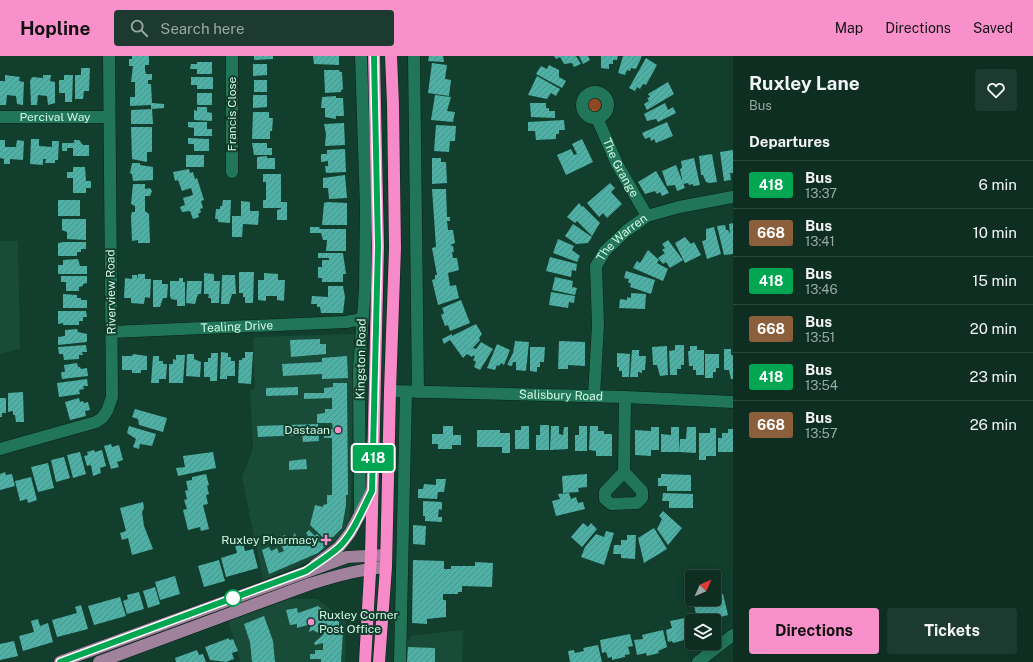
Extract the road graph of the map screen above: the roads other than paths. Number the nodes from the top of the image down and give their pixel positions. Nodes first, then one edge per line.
1 (109, 56) edge
2 (232, 56) edge
3 (362, 56) edge
4 (374, 56) edge
5 (391, 56) edge
6 (414, 56) edge
7 (0, 117) edge
8 (109, 117) junction
9 (597, 118) dead end
10 (232, 172) dead end
11 (733, 197) edge
12 (647, 216) junction
13 (362, 319) junction
14 (111, 332) junction
15 (390, 391) junction
16 (406, 392) junction
17 (418, 392) junction
18 (594, 396) junction
19 (625, 397) junction
20 (733, 402) edge
21 (0, 449) edge
22 (624, 472) dead end
23 (372, 491) junction
24 (360, 515) junction
25 (371, 555) junction
26 (386, 561) junction
27 (370, 568) junction
28 (306, 571) junction
29 (733, 635) edge
30 (60, 662) edge
31 (99, 662) edge
32 (365, 662) edge
33 (379, 662) edge
34 (400, 662) edge
35 (698, 662) edge

1 - 8 street, Riverview Road
2 - 10 street, Francis Close
3 - 13 street, Kingston Road
4 - 23 highway, Kingston Road
5 - 15 highway
6 - 17 street
7 - 8 street, Percival Way
8 - 14 street, Riverview Road
9 - 12 street, The Grange
11 - 12 street, The Warren
12 - 18 street, The Warren
13 - 14 street, Tealing Drive
13 - 24 street, Kingston Road
14 - 21 street, Riverview Road
15 - 16 street, Salisbury Road
15 - 26 highway
16 - 17 street, Salisbury Road
16 - 34 street
17 - 18 street, Salisbury Road
18 - 19 street, Salisbury Road
19 - 20 street, Salisbury Road
19 - 22 street
23 - 24 main road
23 - 25 highway, Kingston Road
24 - 28 main road
25 - 26 main road
25 - 27 highway, Kingston Road
25 - 28 main road
26 - 27 main road
26 - 33 highway
27 - 31 main road
27 - 32 highway, Kingston Road
28 - 30 main road
29 - 35 street

